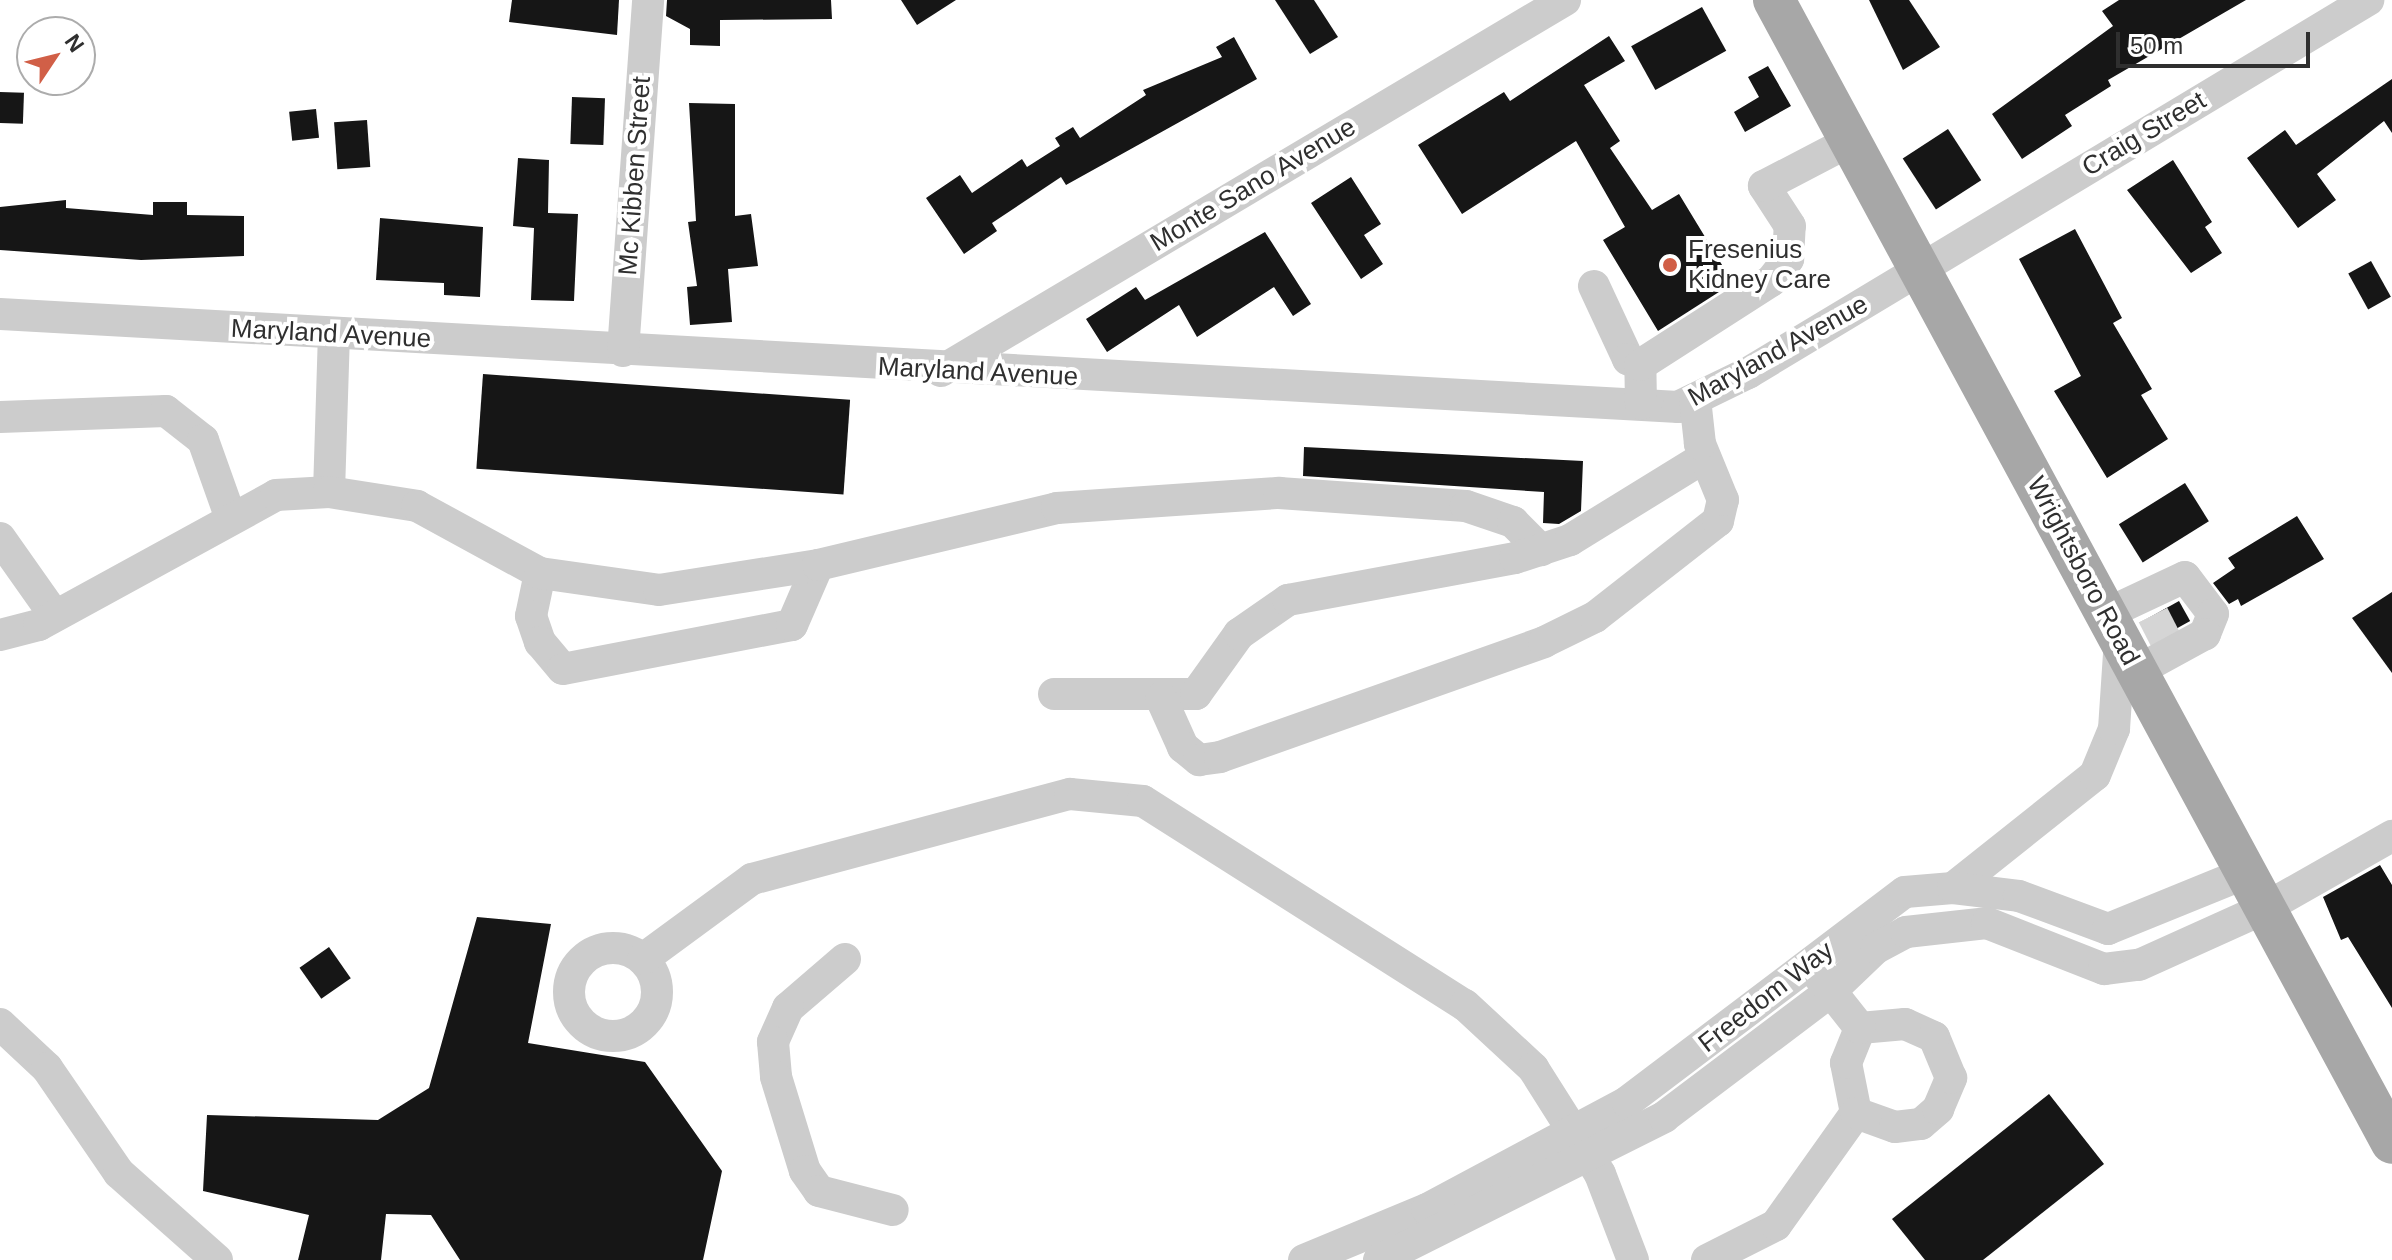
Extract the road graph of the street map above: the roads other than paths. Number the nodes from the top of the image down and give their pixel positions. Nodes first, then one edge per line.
1 (648, 0) edge
2 (1565, 0) edge
3 (1774, 0) edge
4 (2368, 0) edge
5 (1850, 141) junction
6 (1919, 269) junction
7 (1594, 286) dead end
8 (0, 314) edge
9 (334, 334) junction
10 (623, 351) junction
11 (1640, 365) junction
12 (941, 371) junction
13 (1695, 399) junction
14 (1641, 404) junction
15 (0, 417) edge
16 (1705, 457) junction
17 (329, 492) junction
18 (230, 516) junction
19 (0, 538) edge
20 (1541, 550) junction
21 (818, 565) junction
22 (540, 573) junction
23 (55, 616) junction
24 (2154, 626) junction
25 (0, 635) edge
26 (1054, 694) dead end
27 (1161, 698) junction
28 (2392, 836) edge
29 (1953, 888) junction
30 (2256, 890) junction
31 (643, 959) dead end
32 (845, 959) dead end
33 (1811, 965) junction
34 (1830, 992) junction
35 (0, 1024) edge
36 (1860, 1028) junction
37 (1856, 1113) junction
38 (2392, 1143) edge
39 (1583, 1144) junction
40 (893, 1210) dead end
41 (217, 1260) edge
42 (1304, 1260) edge
43 (1379, 1260) edge
44 (1633, 1260) edge
45 (1707, 1260) edge

1 - 10 street, Mc Kibben Street
2 - 12 street, Monte Sano Avenue
3 - 5 main road, Wrightsboro Road
4 - 6 street, Craig Street
5 - 6 main road, Wrightsboro Road
5 - 11 street
6 - 13 street, Maryland Avenue
6 - 24 main road, Wrightsboro Road
7 - 11 street
8 - 9 street, Maryland Avenue
9 - 10 street, Maryland Avenue
9 - 17 street
10 - 12 street, Maryland Avenue
11 - 14 street
12 - 14 street, Maryland Avenue
13 - 14 street, Maryland Avenue
13 - 16 street
15 - 18 street
16 - 20 street
16 - 27 street
17 - 18 street
17 - 22 street
18 - 23 street
19 - 23 street
20 - 21 street
20 - 27 street
21 - 22 street
21 - 22 street
23 - 25 street
24 - 29 street
24 - 30 main road, Wrightsboro Road
26 - 27 street
28 - 30 street
29 - 30 street, Freedom Way
29 - 33 street, Freedom Way
30 - 34 street, Freedom Way
30 - 38 main road, Wrightsboro Road
31 - 39 street
32 - 40 street
33 - 34 street
33 - 39 street, Freedom Way
34 - 36 street
34 - 39 street, Freedom Way
35 - 41 street
36 - 37 street
36 - 37 street
37 - 45 street
39 - 42 street, Freedom Way
39 - 43 street, Freedom Way
39 - 44 street

